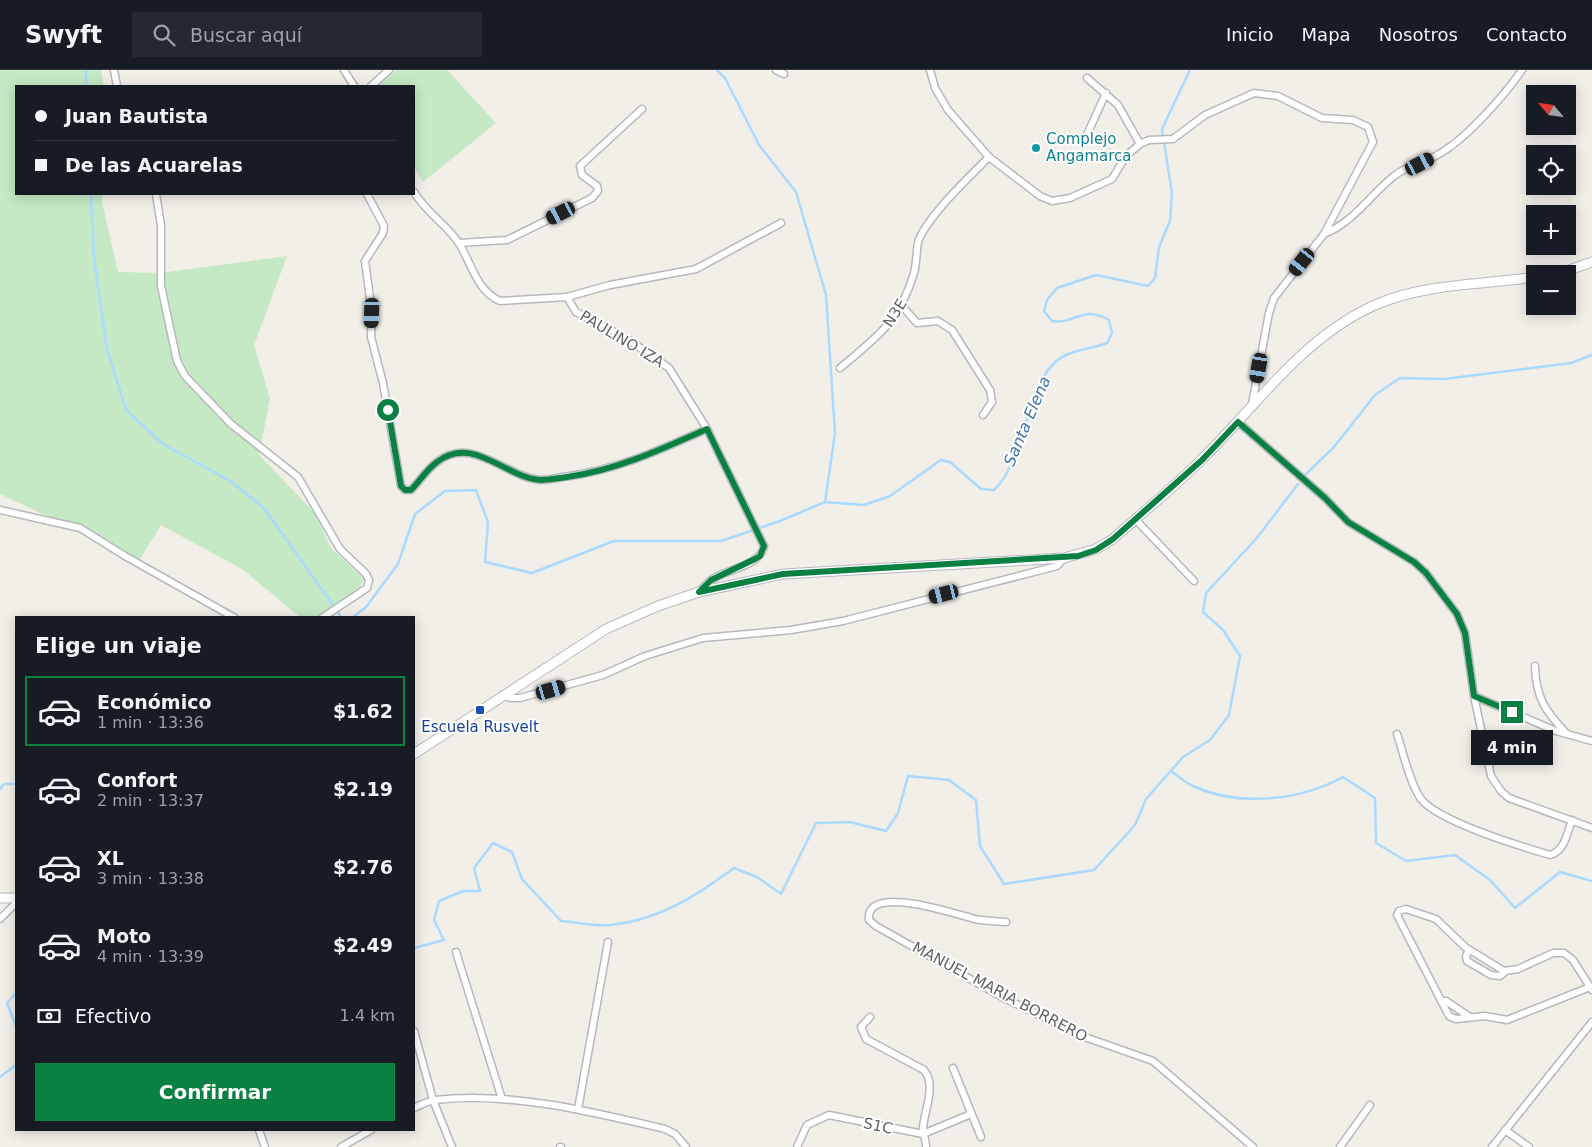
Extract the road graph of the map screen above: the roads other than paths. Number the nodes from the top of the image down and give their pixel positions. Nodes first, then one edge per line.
1 (114, 70) edge
2 (344, 70) edge
3 (389, 70) edge
4 (776, 70) edge
5 (930, 70) edge
6 (1522, 70) edge
7 (784, 74) dead end
8 (1087, 78) dead end
9 (118, 85) edge
10 (353, 85) edge
11 (372, 85) edge
12 (1106, 92) junction
13 (642, 109) dead end
14 (1085, 139) dead end
15 (1140, 144) junction
16 (989, 157) junction
17 (415, 194) edge
18 (368, 195) edge
19 (156, 197) edge
20 (781, 223) dead end
21 (1324, 234) junction
22 (459, 243) junction
23 (1592, 262) edge
24 (1576, 268) edge
25 (1526, 278) edge
26 (567, 298) junction
27 (902, 306) junction
28 (840, 368) dead end
29 (1252, 404) junction
30 (983, 415) dead end
31 (1238, 422) junction
32 (707, 429) junction
33 (0, 510) edge
34 (1135, 519) junction
35 (1064, 558) junction
36 (1194, 581) dead end
37 (699, 592) junction
38 (231, 616) edge
39 (325, 616) edge
40 (1535, 666) dead end
41 (502, 695) junction
42 (1474, 696) junction
43 (1397, 734) dead end
44 (1568, 735) junction
45 (1592, 741) edge
46 (415, 753) edge
47 (1572, 820) junction
48 (1592, 828) edge
49 (0, 898) edge
50 (15, 898) edge
51 (15, 904) edge
52 (0, 919) edge
53 (1006, 922) dead end
54 (608, 942) dead end
55 (1469, 950) junction
56 (456, 952) dead end
57 (1506, 971) junction
58 (1591, 988) edge
59 (1441, 1001) junction
60 (870, 1017) dead end
61 (1470, 1017) junction
62 (1592, 1022) edge
63 (415, 1035) edge
64 (953, 1068) dead end
65 (502, 1099) junction
66 (433, 1100) junction
67 (1370, 1105) dead end
68 (415, 1108) edge
69 (578, 1109) junction
70 (971, 1114) junction
71 (1505, 1130) junction
72 (259, 1131) edge
73 (368, 1131) edge
74 (923, 1134) junction
75 (982, 1137) dead end
76 (266, 1147) edge
77 (341, 1147) edge
78 (452, 1147) edge
79 (686, 1147) edge
80 (797, 1147) edge
81 (926, 1147) edge
82 (1253, 1147) edge
83 (1340, 1147) edge
84 (1492, 1147) edge
85 (1529, 1147) edge

1 - 9 street
2 - 10 street
3 - 11 street
4 - 7 street
5 - 16 street
6 - 21 street
8 - 12 street
12 - 14 street
12 - 15 street
13 - 22 street
15 - 16 street
15 - 21 street
16 - 27 street, N3E
17 - 22 street, PAULINO IZA
18 - 32 street
19 - 39 street
20 - 26 street
21 - 29 street
22 - 26 street, PAULINO IZA
23 - 24 main road
25 - 29 main road
26 - 32 street, PAULINO IZA
27 - 28 street, N3E
27 - 30 street
29 - 31 main road
31 - 34 main road
31 - 42 street
32 - 37 street, PAULINO IZA
33 - 38 street
34 - 35 main road
34 - 36 street
35 - 37 main road
35 - 41 street
37 - 41 main road
40 - 44 street
41 - 46 main road
42 - 44 street
42 - 47 street
43 - 47 street
44 - 45 street
47 - 48 street
49 - 50 main road
51 - 52 street
53 - 82 street, MANUEL MARIA BORRERO
54 - 69 street
55 - 57 street
55 - 57 street
55 - 59 street
56 - 65 street
57 - 58 street
58 - 61 street
59 - 61 street
59 - 61 street
60 - 74 street
62 - 71 street
63 - 66 street
64 - 70 street
65 - 66 street
65 - 69 street
66 - 68 street
66 - 78 street
67 - 83 street
69 - 79 street
70 - 74 street
70 - 75 street
71 - 84 street
71 - 85 street
72 - 76 street
73 - 77 street
74 - 80 street, S1C
74 - 81 street

